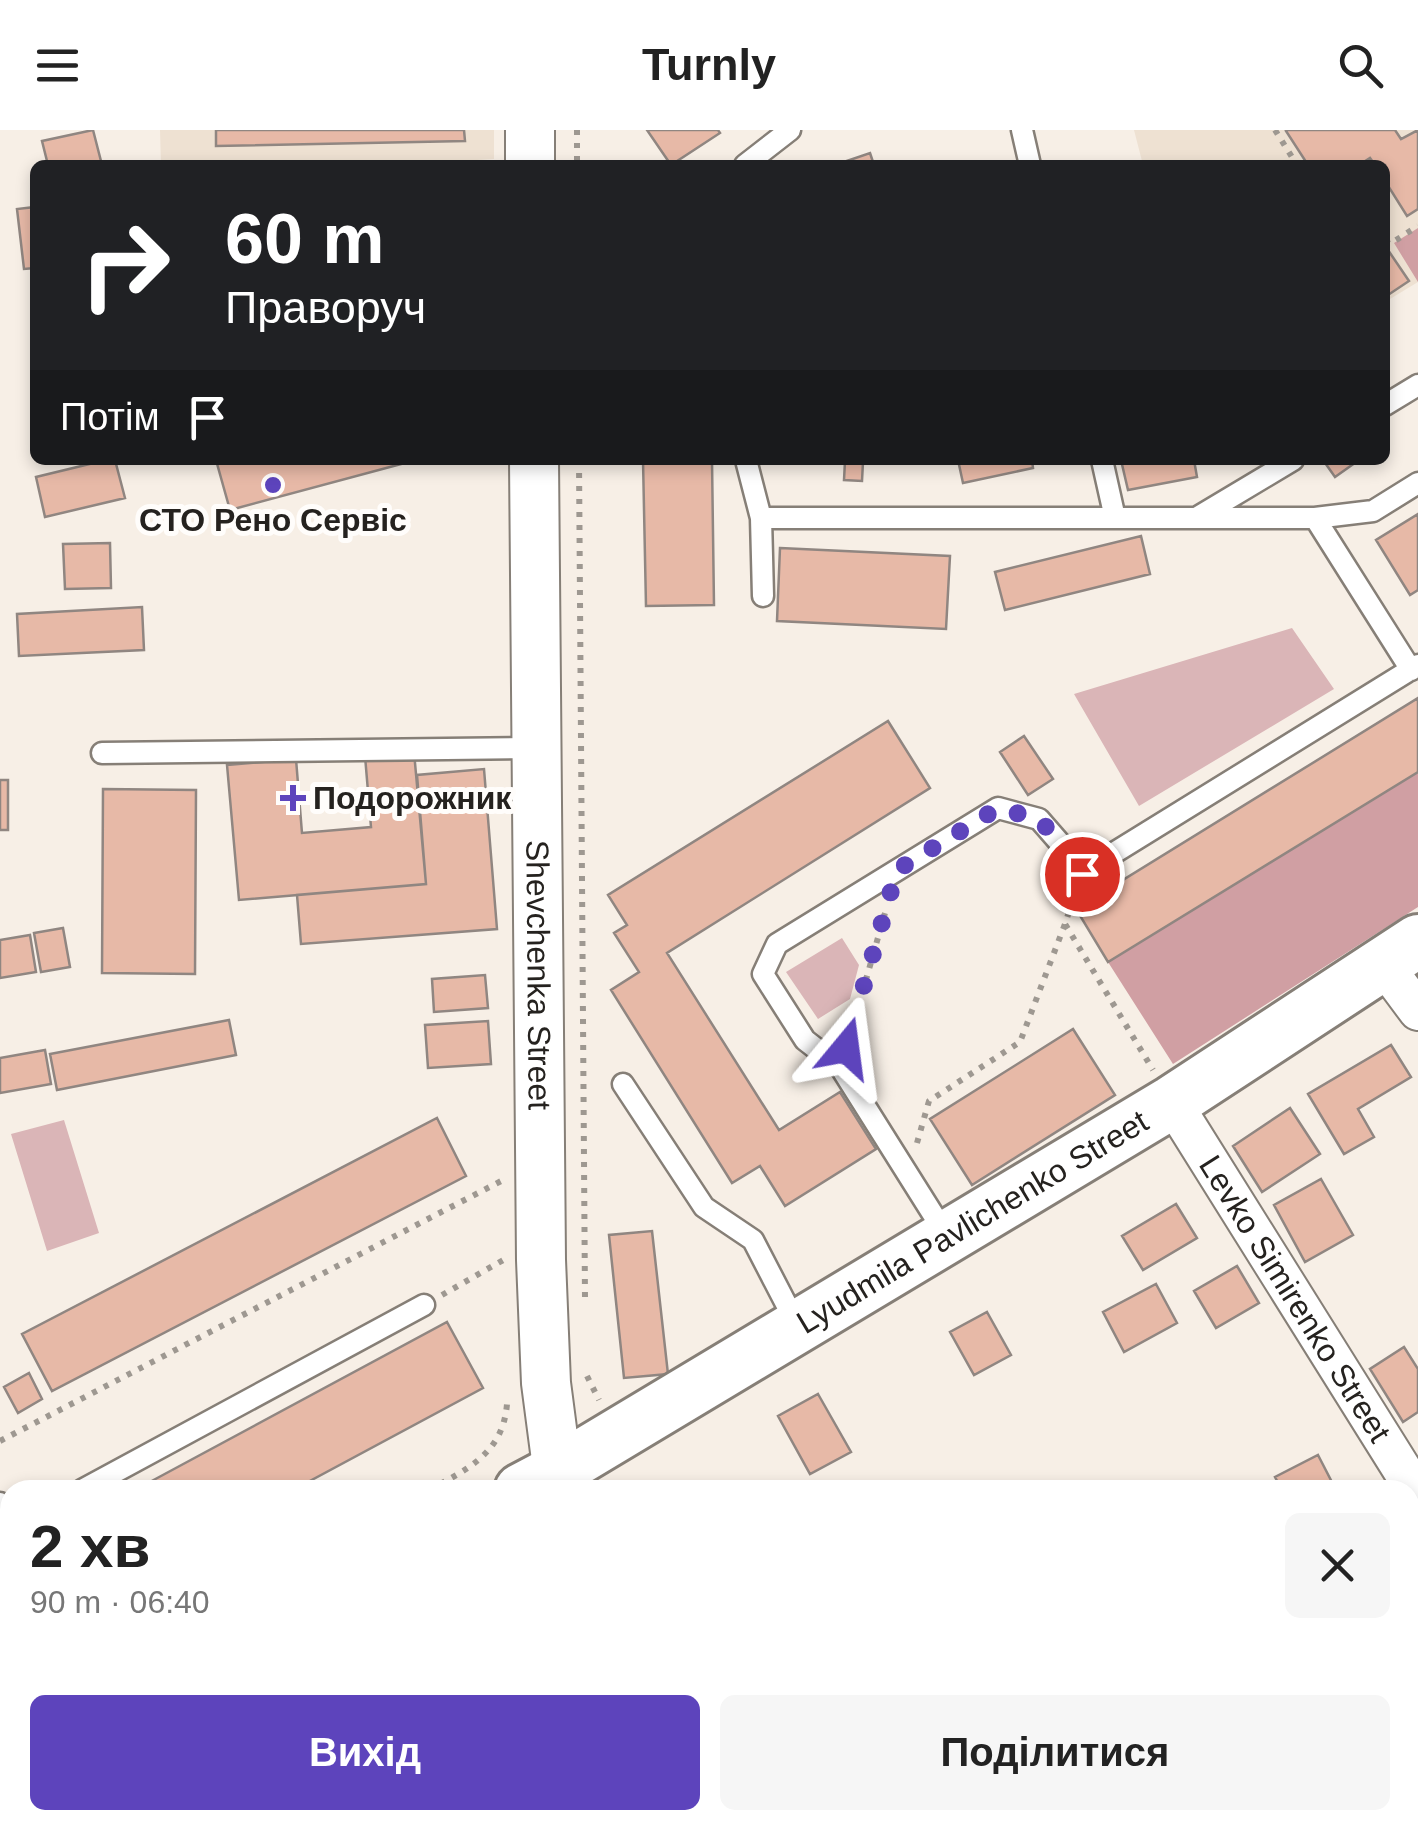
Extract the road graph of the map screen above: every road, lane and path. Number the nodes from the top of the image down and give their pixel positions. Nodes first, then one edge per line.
1 (530, 130) edge
2 (577, 130) edge
3 (790, 130) edge
4 (1022, 130) edge
5 (1275, 130) edge
6 (764, 138) edge
7 (530, 160) edge
8 (577, 160) edge
9 (749, 160) edge
10 (1029, 160) edge
11 (1295, 160) edge
12 (1418, 226) edge
13 (1390, 244) edge
14 (1418, 385) edge
15 (1390, 402) edge
16 (534, 465) edge
17 (579, 465) edge
18 (747, 465) edge
19 (1103, 465) edge
20 (1285, 465) edge
21 (1418, 483) edge
22 (762, 518) junction
23 (1114, 518) junction
24 (1196, 518) junction
25 (1314, 518) junction
26 (763, 596) dead end
27 (1415, 668) edge
28 (538, 748) junction
29 (102, 754) dead end
30 (1088, 854) junction
31 (897, 870) junction
32 (1065, 924) junction
33 (1400, 952) edge
34 (1418, 1012) edge
35 (841, 1068) junction
36 (624, 1084) dead end
37 (1172, 1102) junction
38 (541, 1160) junction
39 (908, 1174) junction
40 (947, 1236) junction
41 (542, 1238) junction
42 (424, 1305) joint
43 (586, 1312) dead end
44 (798, 1326) junction
45 (0, 1441) edge
46 (100, 1480) edge
47 (546, 1480) edge
48 (552, 1480) edge
49 (1409, 1480) edge

1 - 7 street
2 - 8 path
3 - 6 lane
4 - 10 lane
5 - 11 path
6 - 9 lane
12 - 13 path
14 - 15 lane
16 - 28 street, Shevchenka Street
17 - 43 path
18 - 22 lane
19 - 23 lane
20 - 24 lane
21 - 25 lane
22 - 23 lane
22 - 26 lane
23 - 24 lane
24 - 25 lane
25 - 27 lane
27 - 30 lane
28 - 29 lane
28 - 38 street, Shevchenka Street
30 - 31 lane
30 - 32 path
31 - 35 path
31 - 35 lane
32 - 37 path
32 - 39 path
33 - 34 street
33 - 37 main road, Lyudmila Pavlichenko Street
35 - 39 lane
36 - 44 lane
37 - 40 main road, Lyudmila Pavlichenko Street
37 - 49 street, Levko Simirenko Street
38 - 41 street, Shevchenka Street
38 - 45 path
39 - 40 lane
40 - 44 main road, Lyudmila Pavlichenko Street
41 - 42 path
41 - 47 street, Shevchenka Street
42 - 46 lane
44 - 48 main road, Lyudmila Pavlichenko Street

